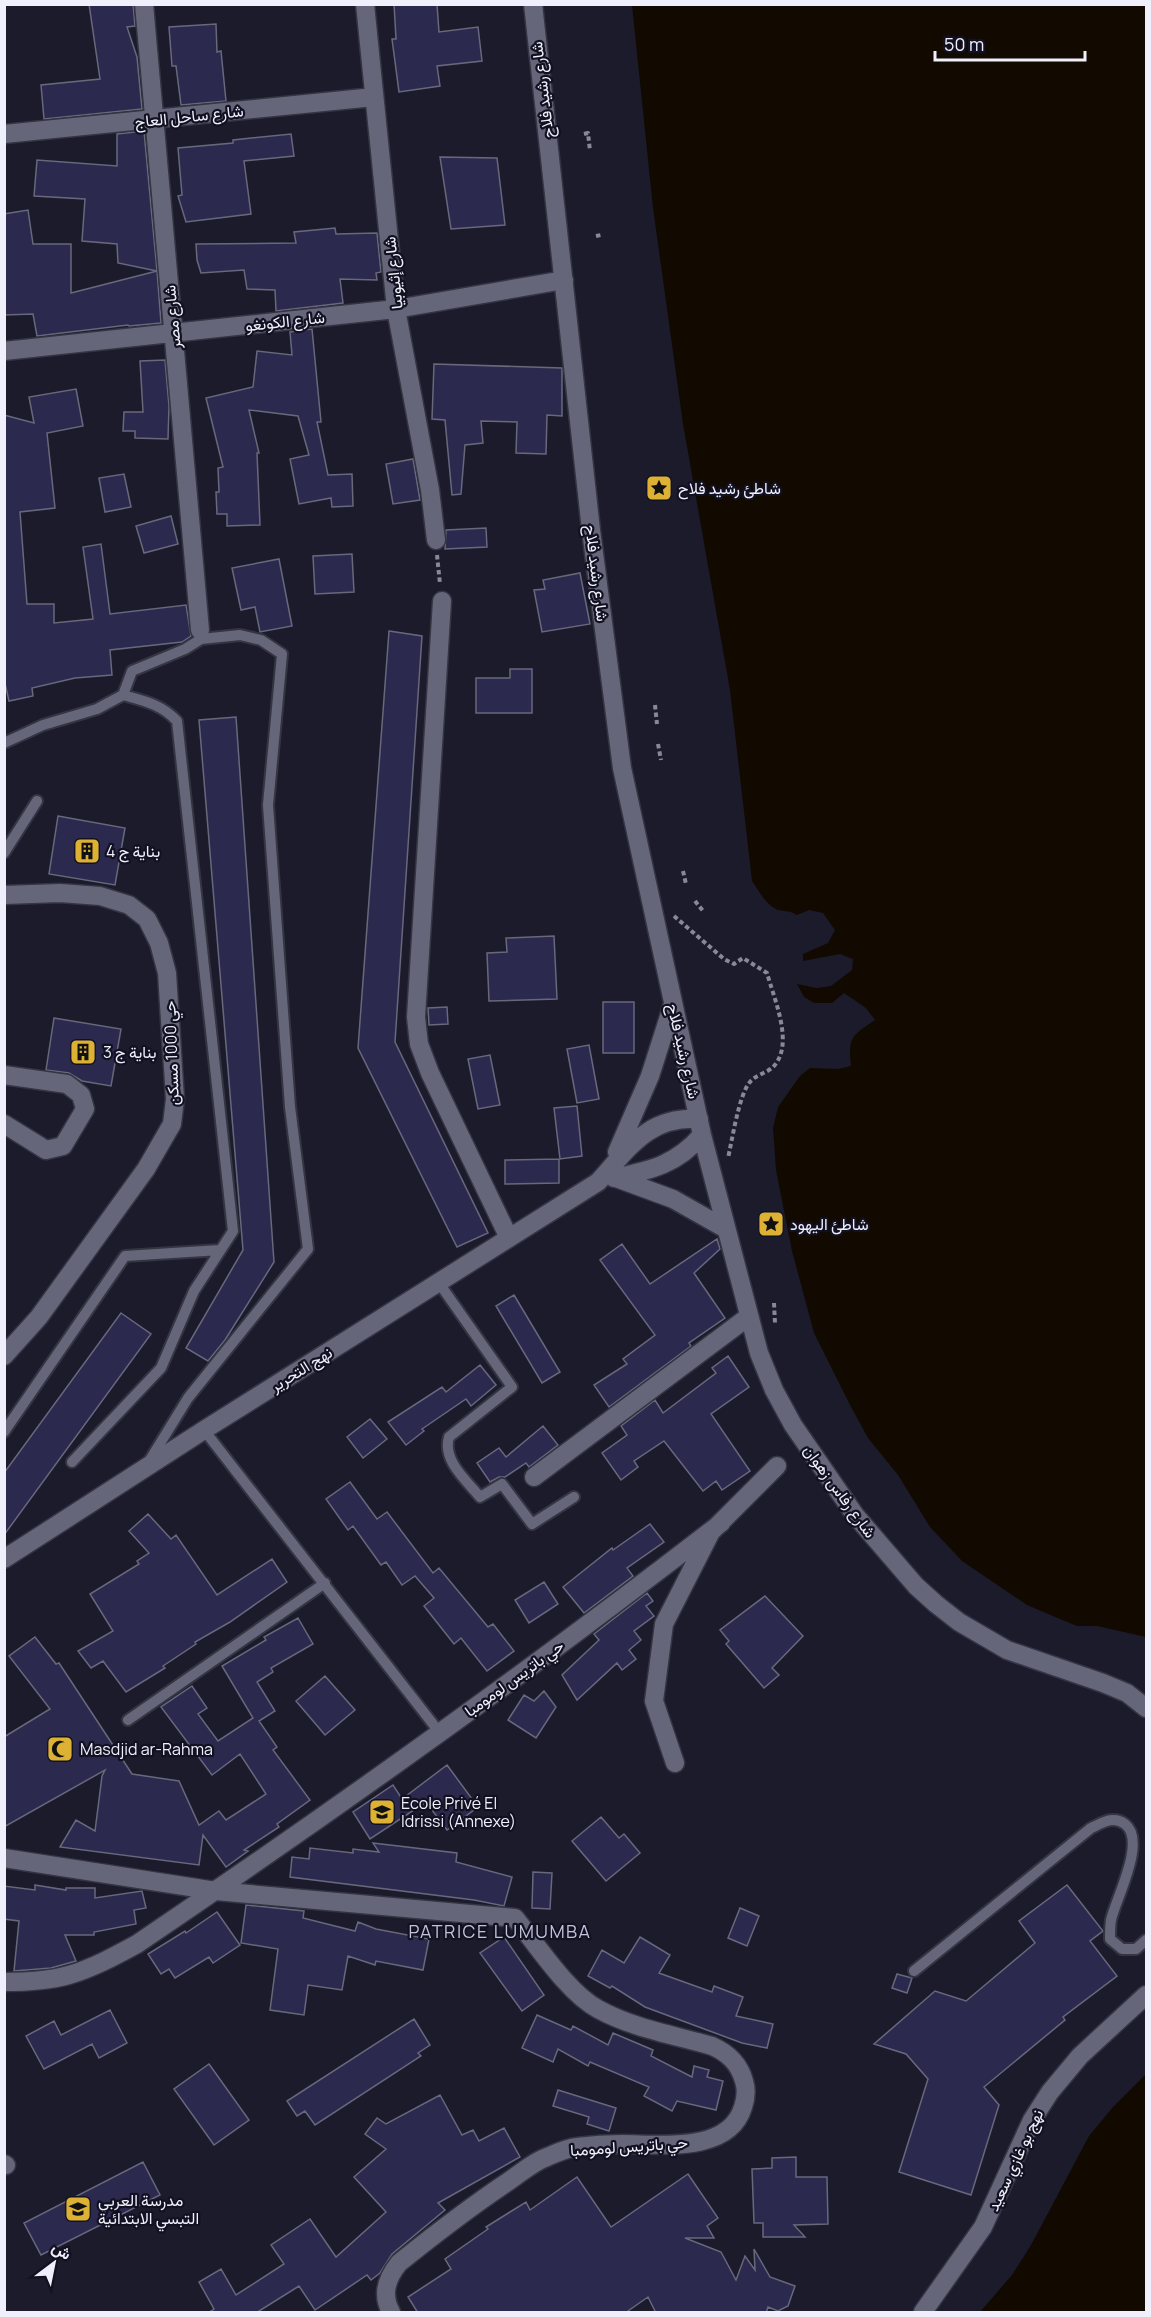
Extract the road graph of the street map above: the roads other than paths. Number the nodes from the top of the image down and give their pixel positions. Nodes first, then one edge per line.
1 (144, 4) edge
2 (365, 4) edge
3 (532, 4) edge
4 (374, 97) junction
5 (154, 120) junction
6 (4, 134) edge
7 (564, 280) junction
8 (396, 309) junction
9 (173, 333) junction
10 (4, 351) edge
11 (436, 540) road end
12 (442, 601) road end
13 (200, 630) dead end
14 (123, 695) junction
15 (4, 743) edge
16 (37, 801) dead end
17 (4, 853) edge
18 (4, 895) edge
19 (673, 1002) junction
20 (4, 1075) edge
21 (4, 1124) edge
22 (700, 1127) junction
23 (607, 1177) junction
24 (726, 1229) junction
25 (509, 1238) junction
26 (220, 1250) junction
27 (439, 1282) junction
28 (748, 1317) junction
29 (4, 1356) edge
30 (204, 1430) junction
31 (4, 1432) edge
32 (72, 1462) dead end
33 (777, 1466) dead end
34 (145, 1468) junction
35 (534, 1478) dead end
36 (574, 1497) dead end
37 (720, 1523) junction
38 (4, 1559) edge
39 (325, 1583) junction
40 (1146, 1708) edge
41 (128, 1720) dead end
42 (440, 1733) junction
43 (675, 1763) dead end
44 (4, 1858) edge
45 (216, 1891) junction
46 (1146, 1940) edge
47 (914, 1971) dead end
48 (4, 1982) edge
49 (1146, 1995) edge
50 (391, 2313) edge
51 (923, 2313) edge

1 - 5 street, شارع مصر
2 - 4 street, شارع إثيوبيا
3 - 7 street, شارع رشيد فلاح
4 - 5 street, شارع ساحل العاج
4 - 8 street, شارع إثيوبيا
5 - 6 street, شارع ساحل العاج
5 - 9 street, شارع مصر
7 - 8 street, شارع الكونغو
7 - 19 street, شارع رشيد فلاح
8 - 9 street, شارع الكونغو
8 - 11 street, شارع إثيوبيا
9 - 10 street, شارع الكونغو
9 - 13 street, شارع مصر
12 - 25 street
14 - 15 lane
14 - 26 lane
14 - 34 lane
16 - 17 lane
18 - 29 street, حي 1000 مسكن
19 - 22 street, شارع رشيد فلاح
19 - 23 street
20 - 21 street
22 - 23 street, نهج التحرير
22 - 23 street, نهج التحرير
22 - 24 street, شارع رفاس زهوان
23 - 24 street
23 - 25 street, نهج التحرير
24 - 28 street, شارع رفاس زهوان
25 - 27 street, نهج التحرير
26 - 31 lane
26 - 32 lane
27 - 30 street, نهج التحرير
27 - 36 lane
28 - 35 street
28 - 40 street, شارع رفاس زهوان
30 - 34 street, نهج التحرير
30 - 39 lane
33 - 37 street, حي باتريس لومومبا
34 - 38 street, نهج التحرير
37 - 42 street, حي باتريس لومومبا
37 - 43 street, حي باتريس لومومبا
39 - 41 lane
39 - 42 lane
42 - 45 street, حي باتريس لومومبا
44 - 45 street, حي باتريس لومومبا
45 - 48 street, حي باتريس لومومبا
45 - 50 street, حي باتريس لومومبا
46 - 47 lane
49 - 51 street, نهج بو غازي سعيد

